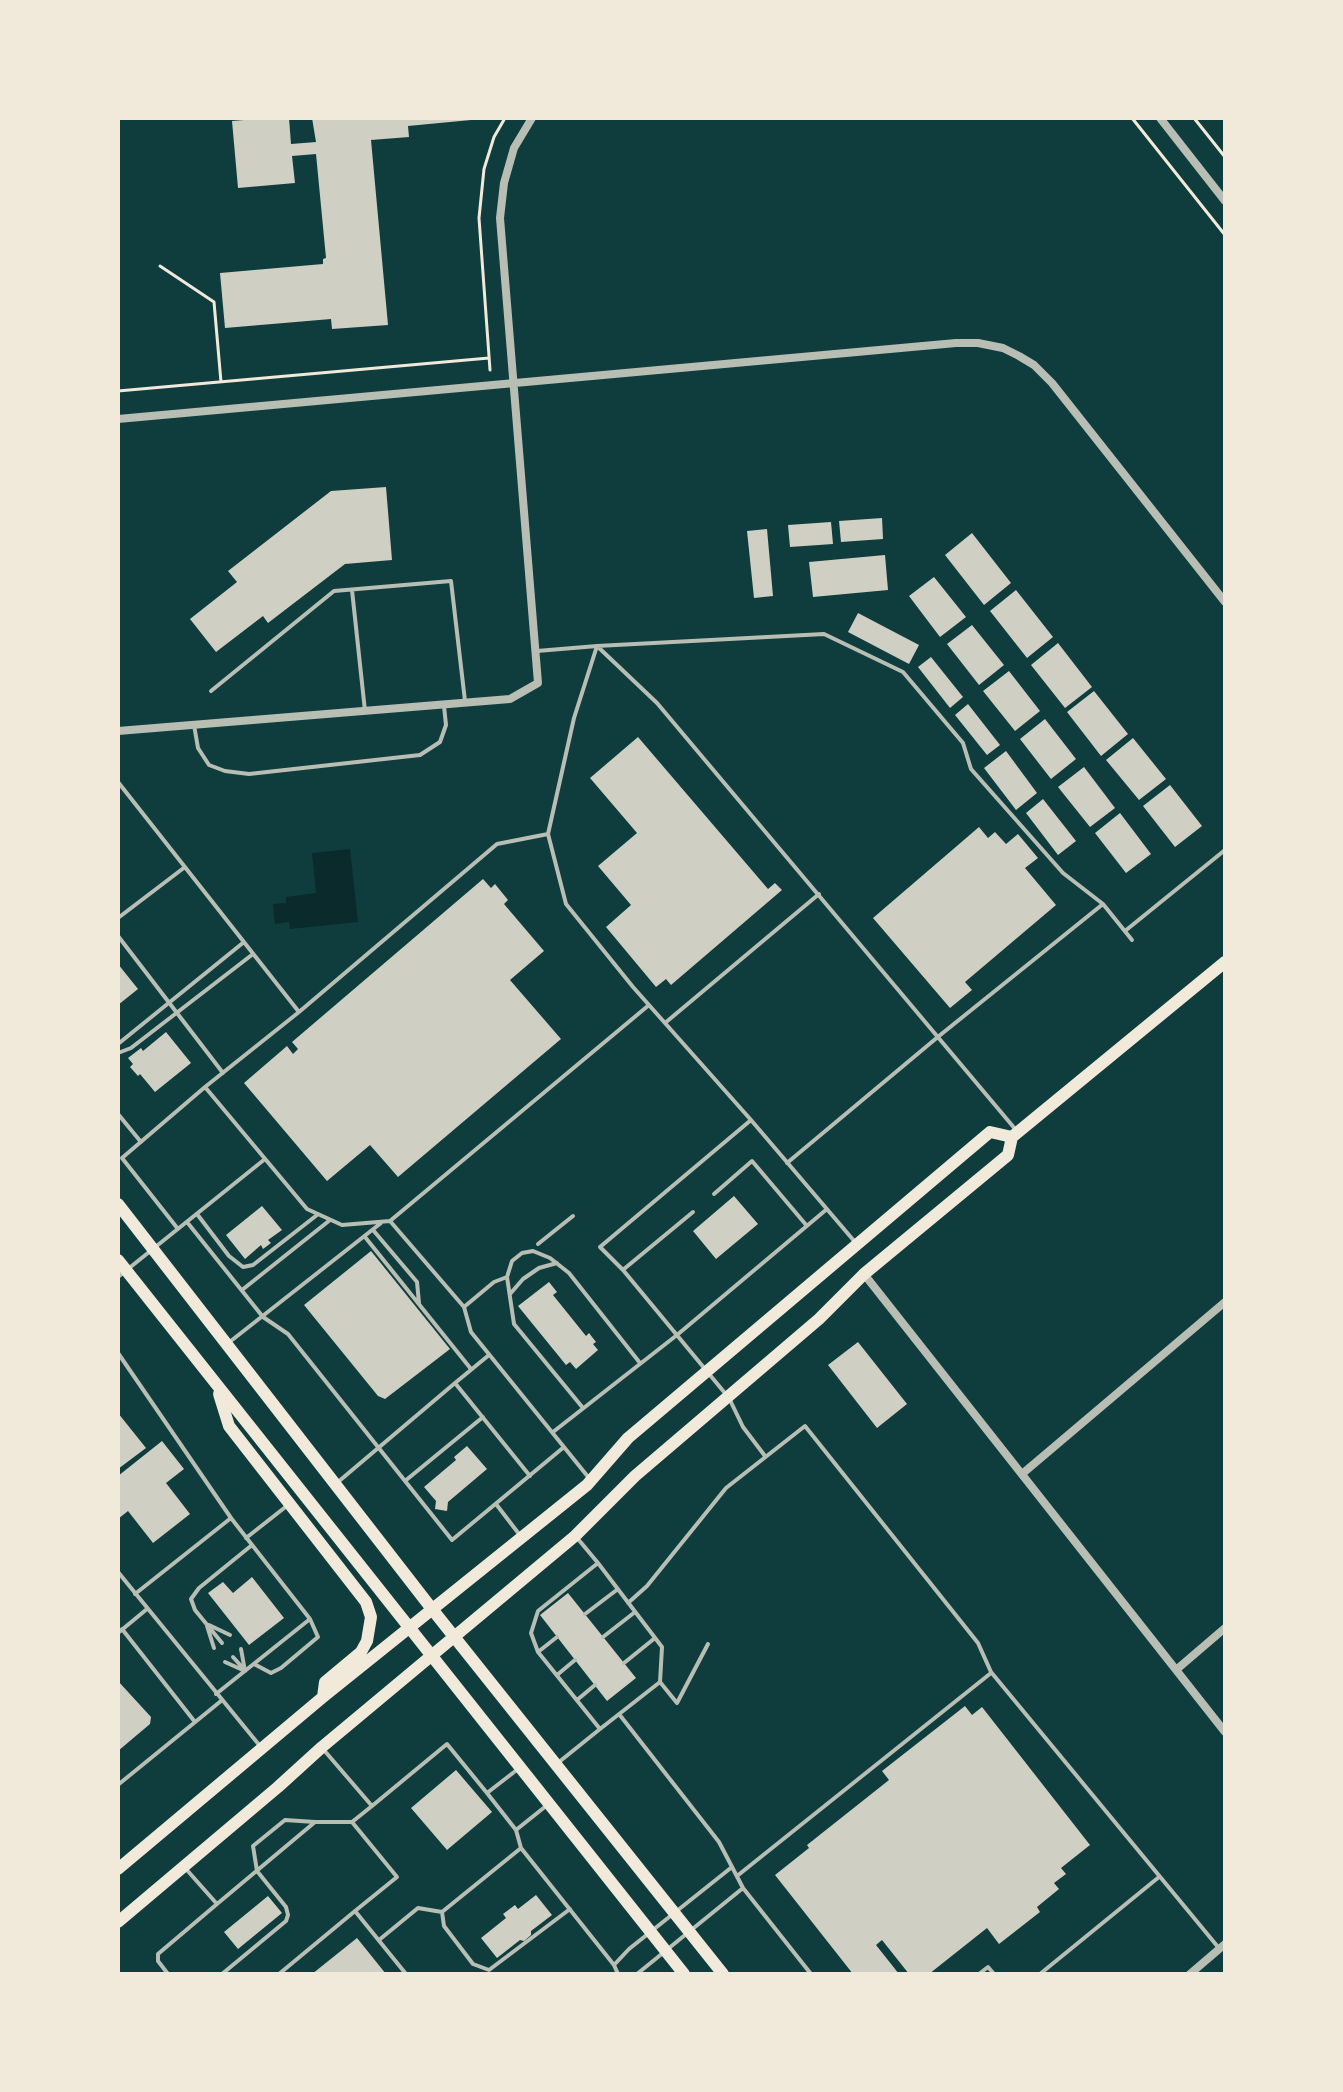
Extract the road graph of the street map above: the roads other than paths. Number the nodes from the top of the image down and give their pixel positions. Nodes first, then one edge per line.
1 (532, 118) edge
2 (1160, 118) edge
3 (1225, 201) edge
4 (513, 383) junction
5 (118, 419) edge
6 (352, 590) junction
7 (1225, 602) edge
8 (597, 646) junction
9 (537, 651) junction
10 (211, 691) dead end
11 (465, 702) junction
12 (443, 704) junction
13 (365, 711) junction
14 (194, 725) junction
15 (118, 731) edge
16 (118, 782) edge
17 (548, 834) junction
18 (1225, 850) edge
19 (185, 867) junction
20 (819, 894) junction
21 (1103, 904) junction
22 (118, 918) edge
23 (1125, 931) junction
24 (118, 936) edge
25 (1132, 940) dead end
26 (244, 942) junction
27 (253, 954) junction
28 (1225, 962) edge
29 (169, 1003) junction
30 (650, 1005) junction
31 (299, 1012) junction
32 (175, 1014) junction
33 (665, 1023) junction
34 (939, 1036) junction
35 (118, 1044) edge
36 (118, 1053) edge
37 (223, 1073) junction
38 (205, 1087) junction
39 (118, 1114) edge
40 (751, 1120) junction
41 (1014, 1134) junction
42 (141, 1142) junction
43 (265, 1159) junction
44 (120, 1160) edge
45 (787, 1163) junction
46 (714, 1194) dead end
47 (118, 1204) edge
48 (827, 1209) junction
49 (693, 1212) dead end
50 (197, 1214) junction
51 (318, 1214) junction
52 (573, 1216) dead end
53 (330, 1220) junction
54 (390, 1221) junction
55 (187, 1222) junction
56 (383, 1222) junction
57 (807, 1226) junction
58 (178, 1229) junction
59 (373, 1230) junction
60 (364, 1237) junction
61 (538, 1244) dead end
62 (857, 1244) junction
63 (153, 1249) junction
64 (557, 1263) junction
65 (121, 1269) edge
66 (623, 1270) junction
67 (864, 1274) junction
68 (507, 1277) junction
69 (242, 1290) junction
70 (509, 1296) junction
71 (1225, 1302) edge
72 (419, 1305) junction
73 (464, 1307) junction
74 (263, 1317) junction
75 (677, 1335) junction
76 (227, 1344) junction
77 (118, 1353) edge
78 (489, 1355) junction
79 (640, 1363) junction
80 (471, 1369) junction
81 (707, 1372) junction
82 (455, 1383) junction
83 (217, 1387) junction
84 (729, 1398) junction
85 (583, 1408) junction
86 (483, 1417) junction
87 (552, 1433) junction
88 (564, 1447) junction
89 (379, 1449) junction
90 (765, 1456) junction
91 (1022, 1474) junction
92 (530, 1476) junction
93 (591, 1480) junction
94 (405, 1481) junction
95 (335, 1484) junction
96 (290, 1504) junction
97 (496, 1504) junction
98 (231, 1518) junction
99 (575, 1536) junction
100 (246, 1538) junction
101 (522, 1538) junction
102 (252, 1545) junction
103 (598, 1563) junction
104 (118, 1572) edge
105 (618, 1589) junction
106 (135, 1594) junction
107 (628, 1603) junction
108 (147, 1609) junction
109 (432, 1609) junction
110 (635, 1612) junction
111 (585, 1614) dead end
112 (310, 1619) junction
113 (207, 1624) junction
114 (409, 1628) junction
115 (1225, 1628) edge
116 (120, 1631) edge
117 (230, 1635) dead end
118 (454, 1637) junction
119 (557, 1637) dead end
120 (603, 1637) dead end
121 (655, 1638) junction
122 (222, 1643) dead end
123 (708, 1644) dead end
124 (214, 1648) dead end
125 (241, 1649) dead end
126 (538, 1652) junction
127 (431, 1656) junction
128 (233, 1657) dead end
129 (575, 1660) dead end
130 (225, 1662) dead end
131 (624, 1663) dead end
132 (254, 1664) junction
133 (1176, 1670) junction
134 (245, 1671) junction
135 (991, 1672) junction
136 (557, 1675) junction
137 (660, 1682) junction
138 (595, 1685) dead end
139 (216, 1694) junction
140 (323, 1697) junction
141 (577, 1700) junction
142 (221, 1701) junction
143 (619, 1714) junction
144 (195, 1722) junction
145 (600, 1729) junction
146 (1225, 1732) edge
147 (322, 1747) junction
148 (262, 1748) junction
149 (557, 1764) junction
150 (520, 1768) junction
151 (118, 1784) edge
152 (487, 1793) junction
153 (548, 1804) junction
154 (372, 1806) junction
155 (315, 1822) junction
156 (352, 1822) junction
157 (516, 1830) junction
158 (521, 1848) junction
159 (184, 1867) junction
160 (732, 1867) junction
161 (118, 1869) edge
162 (257, 1871) junction
163 (737, 1876) junction
164 (1159, 1876) junction
165 (743, 1888) junction
166 (217, 1904) junction
167 (570, 1909) junction
168 (355, 1911) junction
169 (442, 1912) junction
170 (674, 1913) junction
171 (118, 1922) edge
172 (650, 1932) junction
173 (689, 1932) junction
174 (379, 1940) junction
175 (1222, 1947) edge
176 (665, 1951) junction
177 (614, 1965) junction
178 (168, 1974) edge
179 (222, 1974) edge
180 (279, 1974) edge
181 (406, 1974) edge
182 (618, 1974) edge
183 (637, 1974) edge
184 (684, 1974) edge
185 (723, 1974) edge
186 (811, 1974) edge
187 (979, 1974) edge
188 (994, 1974) edge
189 (1040, 1974) edge
190 (1190, 1974) edge

1 - 4 street
2 - 3 street
4 - 5 street
4 - 7 street
4 - 9 street
6 - 10 lane
6 - 11 lane
6 - 13 lane
8 - 9 lane
8 - 17 lane
8 - 20 lane
8 - 21 lane
9 - 11 street
11 - 12 street
12 - 13 street
12 - 14 lane
13 - 14 street
14 - 15 street
16 - 19 lane
17 - 30 lane
17 - 31 lane
18 - 23 lane
19 - 22 lane
19 - 26 lane
20 - 33 lane
20 - 34 lane
21 - 23 lane
21 - 34 lane
23 - 25 lane
24 - 29 lane
26 - 27 lane
26 - 29 lane
27 - 31 lane
27 - 32 lane
28 - 41 main road
29 - 32 lane
29 - 35 lane
30 - 33 lane
30 - 54 lane
31 - 37 lane
32 - 36 lane
32 - 37 lane
33 - 40 lane
34 - 41 lane
34 - 45 lane
37 - 38 lane
38 - 42 lane
38 - 43 lane
39 - 42 lane
40 - 45 lane
40 - 66 lane
41 - 62 main road
41 - 67 main road
42 - 44 lane
43 - 50 lane
43 - 51 lane
44 - 58 lane
45 - 48 lane
46 - 57 lane
47 - 63 main road
48 - 57 lane
48 - 62 lane
49 - 66 lane
50 - 51 lane
50 - 55 lane
51 - 53 lane
52 - 61 lane
53 - 56 lane
53 - 69 lane
54 - 56 lane
54 - 73 lane
55 - 58 lane
55 - 69 lane
56 - 59 lane
57 - 75 lane
58 - 63 lane
59 - 60 lane
59 - 72 lane
60 - 72 lane
60 - 74 lane
62 - 81 main road
63 - 65 lane
63 - 76 main road
64 - 68 lane
64 - 70 lane
64 - 79 lane
65 - 83 main road
66 - 75 lane
67 - 84 main road
67 - 91 street
68 - 70 lane
68 - 73 lane
69 - 74 lane
70 - 85 lane
71 - 91 street
72 - 80 lane
73 - 78 lane
74 - 76 lane
74 - 89 lane
75 - 79 lane
75 - 81 lane
76 - 95 main road
77 - 98 lane
78 - 80 lane
78 - 87 lane
79 - 85 lane
80 - 82 lane
81 - 84 lane
81 - 93 main road
82 - 86 lane
82 - 89 lane
83 - 96 main road
83 - 114 main road
84 - 90 lane
84 - 99 main road
85 - 87 lane
86 - 92 lane
86 - 94 lane
87 - 88 lane
88 - 92 lane
88 - 93 lane
89 - 94 lane
89 - 95 lane
90 - 107 lane
90 - 135 lane
91 - 133 street
92 - 97 lane
93 - 101 main road
94 - 97 lane
95 - 109 main road
96 - 100 lane
96 - 140 main road
97 - 101 lane
98 - 100 lane
98 - 106 lane
99 - 103 lane
99 - 118 main road
100 - 102 lane
101 - 109 main road
102 - 112 lane
102 - 113 lane
103 - 105 lane
103 - 126 lane
104 - 106 lane
105 - 107 lane
105 - 111 lane
106 - 108 lane
107 - 110 lane
108 - 116 lane
108 - 139 lane
109 - 114 main road
109 - 118 main road
110 - 120 lane
110 - 121 lane
112 - 132 lane
112 - 132 lane
113 - 117 lane
113 - 122 lane
113 - 124 lane
114 - 127 main road
114 - 140 main road
115 - 133 street
116 - 144 lane
118 - 127 main road
118 - 149 main road
119 - 126 lane
121 - 131 lane
121 - 137 lane
123 - 137 lane
125 - 134 lane
126 - 136 lane
127 - 147 main road
127 - 150 main road
128 - 134 lane
129 - 136 lane
130 - 134 lane
132 - 134 lane
133 - 146 street
134 - 139 lane
135 - 163 lane
135 - 164 lane
136 - 141 lane
137 - 143 lane
138 - 141 lane
139 - 142 lane
140 - 148 main road
141 - 145 lane
142 - 144 lane
142 - 148 lane
143 - 145 lane
143 - 160 lane
144 - 151 lane
145 - 149 lane
147 - 154 lane
147 - 159 main road
148 - 161 main road
149 - 170 main road
150 - 152 lane
150 - 153 main road
152 - 154 lane
152 - 157 lane
153 - 157 lane
153 - 172 main road
154 - 156 lane
155 - 156 lane
155 - 162 lane
155 - 162 lane
156 - 168 lane
157 - 158 lane
158 - 167 lane
158 - 169 lane
159 - 166 lane
159 - 171 main road
160 - 163 lane
160 - 170 lane
162 - 166 lane
162 - 179 lane
163 - 165 lane
164 - 175 lane
164 - 189 lane
165 - 173 lane
165 - 186 lane
166 - 178 lane
167 - 169 lane
167 - 177 lane
168 - 174 lane
168 - 180 lane
169 - 174 lane
170 - 172 lane
170 - 173 main road
172 - 176 main road
172 - 177 lane
173 - 176 lane
173 - 185 main road
174 - 181 lane
175 - 190 street
176 - 183 lane
176 - 184 main road
177 - 182 lane
187 - 188 lane

